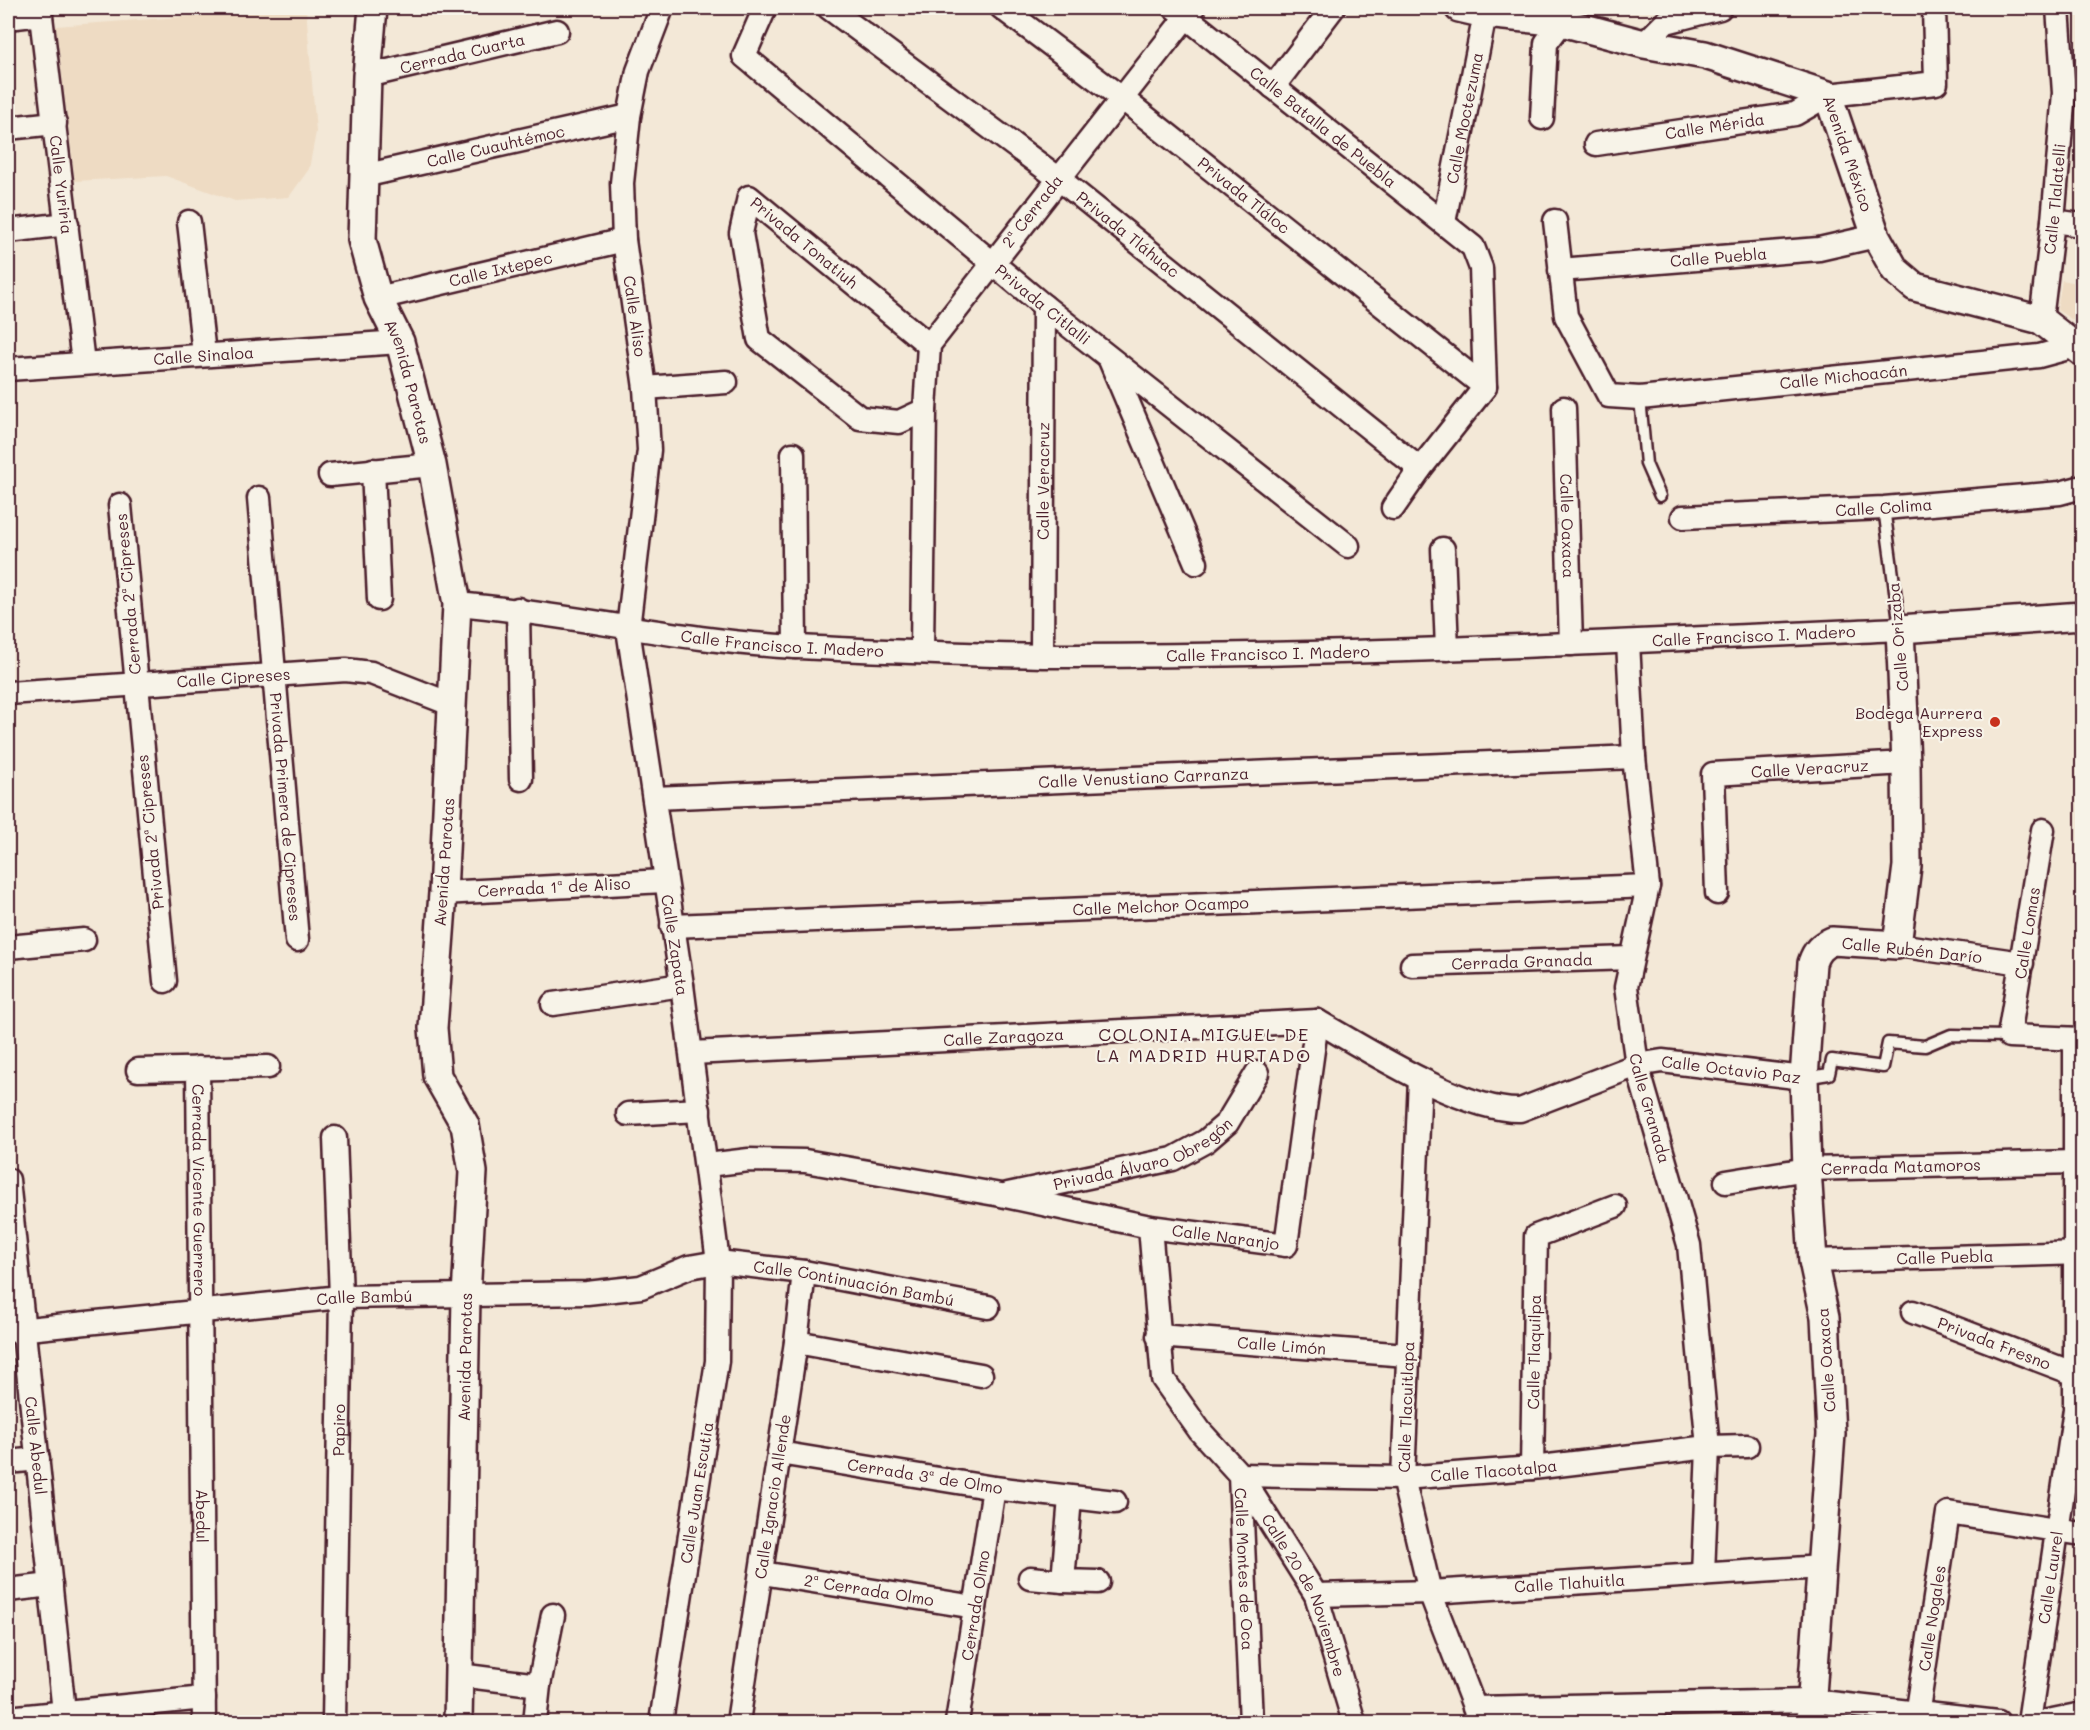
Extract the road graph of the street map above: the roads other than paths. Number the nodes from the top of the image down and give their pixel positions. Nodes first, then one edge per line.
1 (373, 8) edge
2 (662, 8) edge
3 (765, 8) edge
4 (829, 8) edge
5 (1002, 8) edge
6 (1333, 8) edge
7 (1720, 8) edge
8 (1934, 8) edge
9 (2058, 8) edge
10 (40, 11) edge
11 (1184, 11) edge
12 (1472, 11) edge
13 (1562, 15) edge
14 (8, 18) edge
15 (556, 31) dead end
16 (1644, 44) junction
17 (367, 76) junction
18 (1273, 87) junction
19 (2073, 93) edge
20 (1828, 95) junction
21 (1123, 99) junction
22 (629, 116) junction
23 (1542, 118) dead end
24 (55, 123) junction
25 (8, 128) edge
26 (1596, 144) dead end
27 (363, 176) junction
28 (1058, 178) junction
29 (1555, 221) dead end
30 (2053, 221) junction
31 (189, 222) dead end
32 (1444, 222) junction
33 (67, 224) junction
34 (2082, 225) edge
35 (8, 231) edge
36 (1876, 236) junction
37 (624, 240) junction
38 (992, 263) junction
39 (1560, 270) junction
40 (378, 298) junction
41 (1044, 306) junction
42 (2041, 320) junction
43 (400, 342) junction
44 (929, 345) junction
45 (2079, 349) edge
46 (204, 354) junction
47 (1108, 357) junction
48 (83, 363) junction
49 (8, 369) edge
50 (726, 382) dead end
51 (1485, 387) junction
52 (645, 388) junction
53 (1640, 398) junction
54 (1564, 408) dead end
55 (925, 410) junction
56 (792, 454) dead end
57 (432, 465) junction
58 (1420, 469) junction
59 (373, 470) junction
60 (330, 475) dead end
61 (2082, 487) edge
62 (1660, 496) dead end
63 (259, 498) dead end
64 (120, 505) dead end
65 (1393, 508) dead end
66 (1884, 508) junction
67 (1683, 517) dead end
68 (1348, 546) dead end
69 (1443, 549) dead end
70 (1196, 562) dead end
71 (379, 599) dead end
72 (457, 604) junction
73 (518, 609) junction
74 (2082, 616) edge
75 (628, 629) junction
76 (1900, 629) junction
77 (1628, 642) junction
78 (1571, 644) junction
79 (795, 647) junction
80 (1447, 649) junction
81 (922, 651) junction
82 (1042, 655) junction
83 (272, 673) junction
84 (135, 683) junction
85 (8, 693) edge
86 (453, 705) junction
87 (1634, 757) junction
88 (1906, 763) junction
89 (521, 779) dead end
90 (654, 798) junction
91 (2043, 830) dead end
92 (664, 881) junction
93 (1648, 886) junction
94 (443, 892) junction
95 (1717, 892) dead end
96 (672, 926) junction
97 (84, 940) dead end
98 (297, 940) dead end
99 (1897, 945) junction
100 (8, 947) edge
101 (1631, 958) junction
102 (1812, 963) joint
103 (2022, 963) junction
104 (1412, 965) dead end
105 (165, 981) dead end
106 (682, 984) junction
107 (553, 1004) dead end
108 (1317, 1021) junction
109 (2008, 1036) junction
110 (2079, 1039) edge
111 (692, 1053) junction
112 (1637, 1065) junction
113 (268, 1067) dead end
114 (198, 1068) junction
115 (138, 1070) dead end
116 (1257, 1073) dead end
117 (1804, 1078) junction
118 (1420, 1079) junction
119 (699, 1110) junction
120 (628, 1114) dead end
121 (335, 1138) dead end
122 (2076, 1162) junction
123 (707, 1165) junction
124 (1807, 1169) junction
125 (1726, 1182) dead end
126 (2080, 1191) edge
127 (8, 1195) edge
128 (1001, 1195) junction
129 (1615, 1206) dead end
130 (1150, 1227) junction
131 (2080, 1253) edge
132 (1813, 1261) junction
133 (718, 1262) junction
134 (804, 1272) junction
135 (466, 1296) junction
136 (341, 1297) junction
137 (988, 1307) dead end
138 (200, 1311) junction
139 (1914, 1312) dead end
140 (16, 1331) edge
141 (1158, 1336) junction
142 (796, 1342) junction
143 (1407, 1355) junction
144 (2079, 1373) edge
145 (981, 1375) dead end
146 (1747, 1446) dead end
147 (1708, 1447) junction
148 (779, 1453) junction
149 (38, 1459) junction
150 (8, 1462) edge
151 (1532, 1468) junction
152 (1240, 1475) junction
153 (1403, 1478) junction
154 (994, 1488) junction
155 (1070, 1498) junction
156 (1115, 1502) dead end
157 (2057, 1530) junction
158 (2082, 1534) edge
159 (1822, 1567) junction
160 (762, 1573) junction
161 (1703, 1575) junction
162 (1030, 1578) dead end
163 (1063, 1581) junction
164 (1098, 1582) dead end
165 (51, 1585) junction
166 (8, 1590) edge
167 (1430, 1592) junction
168 (1316, 1595) junction
169 (975, 1607) junction
170 (554, 1615) dead end
171 (459, 1676) junction
172 (539, 1685) junction
173 (204, 1698) junction
174 (64, 1712) junction
175 (1811, 1712) edge
176 (2082, 1713) edge
177 (1477, 1715) edge
178 (8, 1718) edge
179 (1917, 1718) edge
180 (204, 1722) edge
181 (334, 1722) edge
182 (458, 1722) edge
183 (535, 1722) edge
184 (661, 1722) edge
185 (738, 1722) edge
186 (957, 1722) edge
187 (1251, 1722) edge
188 (1354, 1722) edge
189 (1998, 1722) edge
190 (2029, 1722) edge
191 (2043, 1722) edge

1 - 17 street, Avenida Parotas
2 - 22 street, Calle Aliso
3 - 38 street, Privada Citlalli
4 - 28 street, Privada Tláhuac
5 - 21 street, Privada Tláloc
6 - 18 street
7 - 16 street
8 - 20 street
9 - 19 street, Calle Tlalatelli
10 - 14 street
10 - 24 street, Calle Yuriria
11 - 18 street, Calle Batalla de Puebla
11 - 21 street, 2ª Cerrada
12 - 13 street, Avenida México
12 - 32 street, Calle Moctezuma
13 - 16 street, Avenida México
13 - 23 street
15 - 17 street, Cerrada Cuarta
16 - 20 street, Avenida México
17 - 27 street, Avenida Parotas
18 - 32 street, Calle Batalla de Puebla
19 - 30 street, Calle Tlalatelli
20 - 26 street, Calle Mérida
20 - 36 street, Avenida México
21 - 28 street, 2ª Cerrada
21 - 51 street, Privada Tláloc
22 - 27 street, Calle Cuauhtémoc
22 - 37 street, Calle Aliso
24 - 25 street
24 - 33 street, Calle Yuriria
27 - 40 street, Avenida Parotas
28 - 38 street, 2ª Cerrada
28 - 58 street, Privada Tláhuac
29 - 39 street
30 - 34 street
30 - 42 street, Calle Tlalatelli
31 - 46 street
32 - 51 street, Calle Batalla de Puebla
33 - 35 street
33 - 48 street, Calle Yuriria
36 - 39 street, Calle Puebla
36 - 42 street, Avenida México
37 - 40 street, Calle Ixtepec
37 - 52 street, Calle Aliso
38 - 41 street, Privada Citlalli
38 - 44 street, 2ª Cerrada
39 - 53 street, Calle Michoacán
40 - 43 street, Avenida Parotas
41 - 47 street, Privada Citlalli
41 - 82 street, Calle Veracruz
42 - 45 street, Avenida México
43 - 46 street, Calle Sinaloa
43 - 57 street, Avenida Parotas
44 - 55 street
44 - 55 street, Privada Tonatiuh
45 - 53 street, Calle Michoacán
46 - 48 street, Calle Sinaloa
47 - 68 street, Privada Citlalli
47 - 70 street
48 - 49 street, Calle Sinaloa
50 - 52 street
51 - 58 street
52 - 75 street, Calle Aliso
53 - 62 lane
54 - 78 street, Calle Oaxaca
55 - 81 street
56 - 79 street
57 - 59 street
57 - 72 street, Avenida Parotas
58 - 65 street
59 - 60 street
59 - 71 street
61 - 66 street, Calle Colima
63 - 83 street, Privada Primera de Cipreses
64 - 84 street, Cerrada 2ª Cipreses
66 - 67 street, Calle Colima
66 - 76 lane, Calle Orizaba
69 - 80 street
72 - 73 street, Calle Francisco I. Madero
72 - 86 street, Avenida Parotas
73 - 75 street, Calle Francisco I. Madero
73 - 89 street
74 - 76 street, Calle Francisco I. Madero
75 - 79 street, Calle Francisco I. Madero
75 - 90 street, Calle Zapata
76 - 77 street, Calle Francisco I. Madero
76 - 88 street, Calle Orizaba
77 - 78 street, Calle Francisco I. Madero
77 - 87 street, Calle Granada
78 - 80 street, Calle Francisco I. Madero
79 - 81 street, Calle Francisco I. Madero
80 - 82 street, Calle Francisco I. Madero
81 - 82 street, Calle Francisco I. Madero
83 - 84 street, Calle Cipreses
83 - 86 street, Calle Cipreses
83 - 98 street, Privada Primera de Cipreses
84 - 85 street, Calle Cipreses
84 - 105 street, Privada 2ª Cipreses
86 - 94 street, Avenida Parotas
87 - 90 street, Calle Venustiano Carranza
87 - 93 street, Calle Granada
88 - 95 street, Calle Veracruz
88 - 99 street, Calle Orizaba
90 - 92 street, Calle Zapata
91 - 103 street, Calle Lomas
92 - 94 street, Cerrada 1ª de Aliso
92 - 96 street, Calle Zapata
93 - 96 street, Calle Melchor Ocampo
93 - 101 street, Calle Granada
94 - 135 street, Avenida Parotas
96 - 106 street, Calle Zapata
97 - 100 street
99 - 102 street, Calle Rubén Darío
99 - 103 street, Calle Rubén Darío
101 - 104 street, Cerrada Granada
101 - 112 street, Calle Granada
102 - 117 street, Calle Oaxaca
103 - 109 street, Calle Lomas
106 - 107 street
106 - 111 street, Calle Zapata
108 - 111 street, Calle Zaragoza
108 - 118 street
108 - 130 street, Calle Naranjo
109 - 110 street, Calle Octavio Paz
109 - 117 lane, Calle Octavio Paz
110 - 122 street, Calle Laurel
111 - 119 street, Calle Zapata
112 - 117 street, Calle Octavio Paz
112 - 118 street
112 - 147 street, Calle Granada
113 - 114 street, Cerrada Vicente Guerrero
114 - 115 street, Cerrada Vicente Guerrero
114 - 138 street, Cerrada Vicente Guerrero
116 - 128 street, Privada Álvaro Obregón
117 - 124 street, Calle Oaxaca
118 - 143 street, Calle Tlacuitlapa
119 - 120 street
119 - 123 street, Calle Zapata
121 - 136 street, Papiro
122 - 124 street, Cerrada Matamoros
122 - 126 street, Calle Laurel
123 - 128 street, Calle Naranjo
123 - 133 street, Calle Zapata
124 - 125 street, Cerrada Matamoros
124 - 132 street, Calle Oaxaca
126 - 131 street, Calle Laurel
127 - 140 street, Calle Abedul
128 - 130 street, Calle Naranjo
129 - 151 street, Calle Tlaquilpa
130 - 141 street, Calle Montes de Oca
131 - 132 street, Calle Puebla
131 - 144 street, Calle Laurel
132 - 159 street, Calle Oaxaca
133 - 134 street, Calle Continuación Bambú
133 - 135 street, Calle Bambú
133 - 184 street, Calle Juan Escutia
134 - 137 street, Calle Continuación Bambú
134 - 142 street, Calle Ignacio Allende
135 - 136 street, Calle Bambú
135 - 171 street, Avenida Parotas
136 - 138 street, Calle Bambú
136 - 181 street, Papiro
138 - 140 street, Calle Bambú
138 - 173 street, Abedul
139 - 144 street, Privada Fresno
140 - 149 street, Calle Abedul
141 - 143 street, Calle Limón
141 - 152 street, Calle Montes de Oca
142 - 145 street
142 - 148 street, Calle Ignacio Allende
143 - 153 street, Calle Tlacuitlapa
144 - 157 street, Calle Laurel
146 - 147 street, Calle Tlacotalpa
147 - 151 street, Calle Tlacotalpa
147 - 161 street, Calle Granada
148 - 154 street, Cerrada 3ª de Olmo
148 - 160 street, Calle Ignacio Allende
149 - 150 street
149 - 165 street, Calle Abedul
151 - 153 street, Calle Tlacotalpa
152 - 153 street, Calle Tlacotalpa
152 - 168 street, Calle 20 de Noviembre
152 - 187 street, Calle Montes de Oca
153 - 167 street, Calle Tlacuitlapa
154 - 155 street, Cerrada 3ª de Olmo
154 - 169 street, Cerrada Olmo
155 - 156 street, Cerrada 3ª de Olmo
155 - 163 street
157 - 158 street
157 - 179 street, Calle Nogales
157 - 190 street, Calle Laurel
159 - 161 street, Calle Tlahuitla
159 - 175 street, Calle Oaxaca
160 - 169 street, 2ª Cerrada Olmo
160 - 185 street, Calle Ignacio Allende
161 - 167 street, Calle Tlahuitla
162 - 163 street
163 - 164 street
165 - 166 street
165 - 174 street, Calle Abedul
167 - 168 street, Calle Tlahuitla
167 - 177 street, Calle Tlacuitlapa
168 - 188 street, Calle 20 de Noviembre
169 - 186 street, Cerrada Olmo
170 - 172 street
171 - 172 street
171 - 182 street, Avenida Parotas
172 - 183 street
173 - 174 street
173 - 180 street, Abedul
174 - 178 street
175 - 177 street
175 - 179 street
176 - 191 street
179 - 189 street

